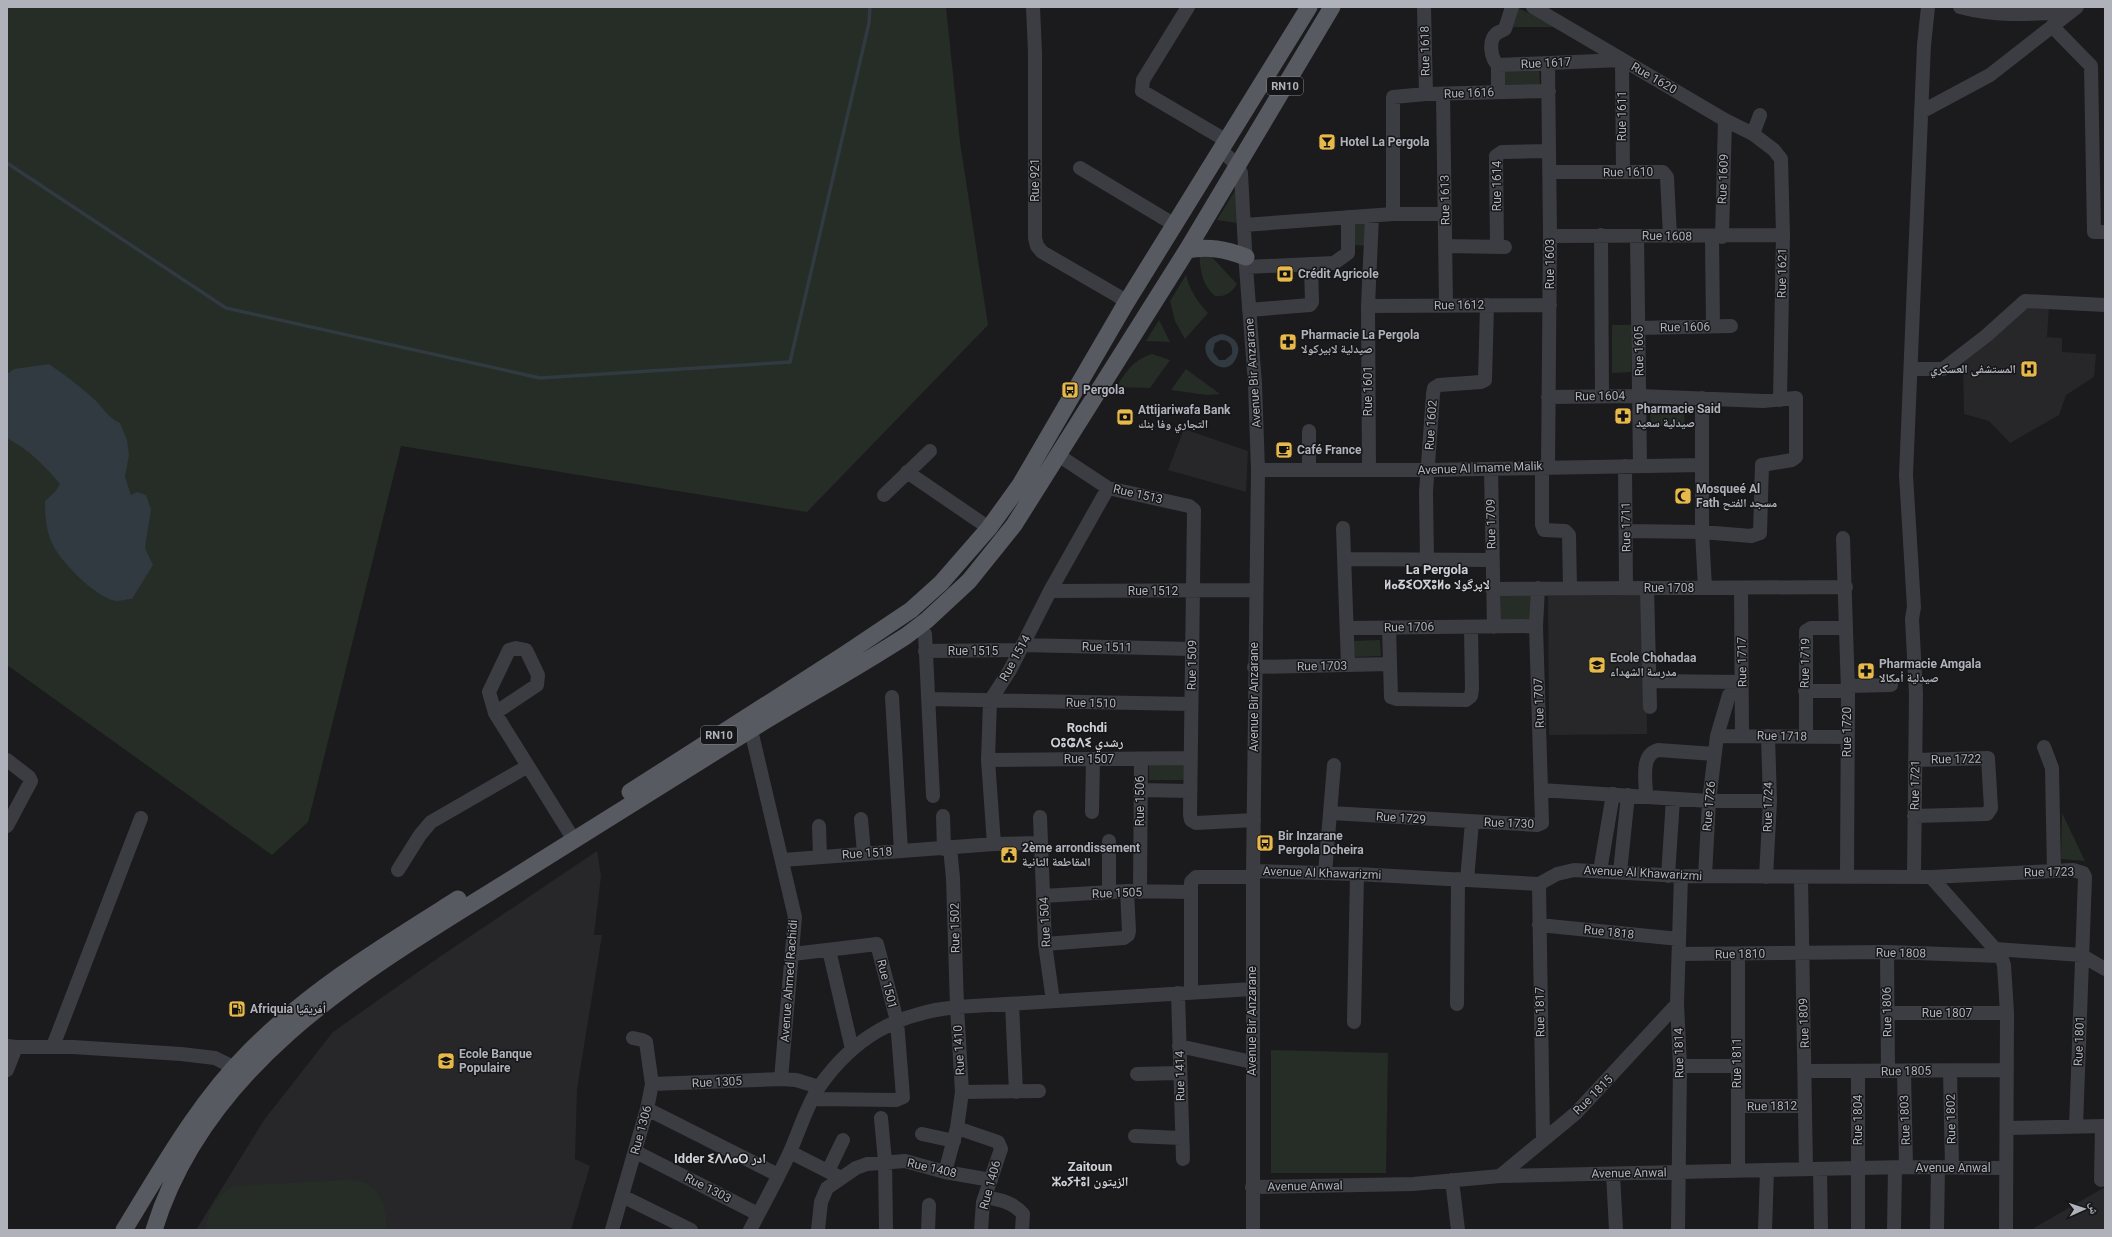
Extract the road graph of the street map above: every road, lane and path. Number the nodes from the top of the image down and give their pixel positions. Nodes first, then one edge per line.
1 (1033, 7) edge
2 (1188, 7) edge
3 (1309, 7) edge
4 (1332, 7) edge
5 (1424, 7) edge
6 (1512, 7) edge
7 (1533, 7) edge
8 (1928, 7) edge
9 (1960, 7) edge
10 (2073, 10) edge
11 (2052, 26) junction
12 (1622, 60) junction
13 (1548, 62) junction
14 (1498, 65) junction
15 (1548, 91) junction
16 (1498, 92) junction
17 (1426, 94) junction
18 (1443, 94) junction
19 (1922, 112) junction
20 (1760, 115) dead end
21 (1725, 120) junction
22 (1753, 134) junction
23 (1225, 146) junction
24 (1774, 150) joint
25 (1550, 151) junction
26 (1237, 165) junction
27 (1080, 168) dead end
28 (1550, 172) junction
29 (1623, 172) junction
30 (1393, 214) junction
31 (1445, 214) junction
32 (1372, 216) junction
33 (1348, 217) junction
34 (1175, 225) junction
35 (1244, 225) junction
36 (2105, 232) edge
37 (1602, 235) junction
38 (1783, 235) junction
39 (1550, 236) junction
40 (1637, 236) junction
41 (1670, 236) junction
42 (1717, 237) junction
43 (1445, 246) junction
44 (1187, 250) junction
45 (1370, 252) junction
46 (1348, 253) junction
47 (1246, 262) junction
48 (1311, 264) junction
49 (1126, 303) junction
50 (1446, 305) junction
51 (1487, 305) junction
52 (1550, 305) junction
53 (2105, 305) edge
54 (1368, 306) junction
55 (1249, 310) junction
56 (1713, 326) junction
57 (1731, 326) dead end
58 (1638, 328) junction
59 (1911, 369) junction
60 (1602, 396) junction
61 (1640, 396) junction
62 (1548, 397) junction
63 (1702, 398) junction
64 (1780, 400) junction
65 (1309, 432) dead end
66 (930, 451) dead end
67 (1058, 456) junction
68 (1702, 465) junction
69 (1625, 466) junction
70 (1640, 466) junction
71 (1545, 467) junction
72 (1309, 469) junction
73 (1491, 469) junction
74 (1258, 470) junction
75 (1369, 470) junction
76 (1428, 470) junction
77 (907, 472) junction
78 (1108, 488) junction
79 (884, 494) dead end
80 (1194, 516) joint
81 (989, 528) junction
82 (1343, 528) dead end
83 (1626, 531) junction
84 (1702, 532) junction
85 (1843, 538) dead end
86 (1345, 560) junction
87 (1427, 560) junction
88 (1492, 560) junction
89 (1570, 587) junction
90 (1846, 587) junction
91 (1538, 588) junction
92 (1626, 588) junction
93 (1647, 588) junction
94 (1705, 588) junction
95 (1740, 588) junction
96 (1492, 589) junction
97 (1256, 590) junction
98 (1050, 591) junction
99 (1193, 591) junction
100 (1536, 626) junction
101 (1471, 627) junction
102 (1494, 627) junction
103 (1347, 628) junction
104 (1389, 628) junction
105 (1846, 628) junction
106 (925, 634) dead end
107 (1021, 648) junction
108 (1192, 649) junction
109 (925, 651) junction
110 (1390, 664) junction
111 (1348, 665) junction
112 (1254, 667) junction
113 (1650, 681) junction
114 (1742, 684) junction
115 (1891, 685) dead end
116 (1848, 688) junction
117 (1805, 691) junction
118 (892, 696) dead end
119 (928, 699) junction
120 (990, 701) junction
121 (1191, 704) junction
122 (1650, 707) dead end
123 (495, 713) dead end
124 (751, 730) junction
125 (1717, 736) junction
126 (1742, 736) junction
127 (1768, 736) junction
128 (1806, 736) junction
129 (1847, 737) junction
130 (2044, 747) dead end
131 (1715, 754) junction
132 (1191, 758) junction
133 (1093, 759) junction
134 (1141, 759) junction
135 (7, 760) edge
136 (988, 760) junction
137 (1915, 760) junction
138 (1334, 764) dead end
139 (528, 766) junction
140 (1140, 790) junction
141 (1541, 790) junction
142 (1190, 791) junction
143 (1613, 794) junction
144 (1628, 795) junction
145 (933, 796) dead end
146 (1646, 796) junction
147 (1673, 799) junction
148 (1709, 801) junction
149 (1770, 801) junction
150 (1092, 812) dead end
151 (1331, 813) junction
152 (943, 816) dead end
153 (1914, 816) junction
154 (1040, 817) dead end
155 (142, 818) dead end
156 (861, 819) dead end
157 (1542, 819) joint
158 (1254, 820) junction
159 (1472, 822) junction
160 (7, 826) edge
161 (819, 826) dead end
162 (571, 835) junction
163 (1109, 841) dead end
164 (1041, 843) junction
165 (994, 844) junction
166 (947, 848) junction
167 (902, 851) junction
168 (864, 853) junction
169 (820, 857) junction
170 (783, 860) junction
171 (398, 870) dead end
172 (1600, 871) junction
173 (2054, 871) junction
174 (1620, 872) junction
175 (1325, 873) junction
176 (1253, 874) junction
177 (1357, 874) junction
178 (1674, 876) junction
179 (1705, 876) junction
180 (1847, 876) junction
181 (1914, 876) junction
182 (1766, 877) junction
183 (1801, 877) junction
184 (1931, 877) junction
185 (1463, 879) junction
186 (1539, 884) junction
187 (1109, 892) junction
188 (1134, 892) junction
189 (1191, 892) junction
190 (1043, 896) junction
191 (1539, 925) junction
192 (1679, 939) junction
193 (1045, 944) junction
194 (829, 950) junction
195 (1802, 952) junction
196 (1887, 952) junction
197 (1998, 952) junction
198 (793, 954) junction
199 (1679, 954) junction
200 (1738, 954) junction
201 (2081, 955) junction
202 (2105, 969) edge
203 (1252, 989) junction
204 (1185, 992) junction
205 (1053, 1000) junction
206 (1012, 1004) junction
207 (1457, 1004) dead end
208 (1677, 1004) junction
209 (957, 1007) junction
210 (1887, 1013) junction
211 (2007, 1013) junction
212 (64, 1021) junction
213 (897, 1021) junction
214 (1354, 1022) dead end
215 (632, 1038) dead end
216 (11, 1046) edge
217 (53, 1046) junction
218 (1179, 1046) junction
219 (73, 1047) junction
220 (852, 1049) junction
221 (1252, 1062) junction
222 (1680, 1066) junction
223 (1737, 1066) junction
224 (7, 1070) edge
225 (2007, 1070) junction
226 (1806, 1071) junction
227 (1888, 1071) junction
228 (1950, 1071) junction
229 (1179, 1072) junction
230 (1858, 1072) junction
231 (1904, 1072) junction
232 (239, 1073) junction
233 (1138, 1074) dead end
234 (781, 1079) junction
235 (652, 1084) junction
236 (1039, 1091) dead end
237 (962, 1092) junction
238 (1016, 1092) junction
239 (816, 1093) junction
240 (1738, 1106) junction
241 (1805, 1106) junction
242 (647, 1109) junction
243 (881, 1118) dead end
244 (2076, 1126) junction
245 (2104, 1126) edge
246 (2007, 1128) junction
247 (922, 1134) dead end
248 (955, 1134) junction
249 (1135, 1136) dead end
250 (1181, 1138) junction
251 (843, 1140) dead end
252 (1543, 1140) junction
253 (636, 1152) junction
254 (790, 1152) junction
255 (1182, 1159) dead end
256 (885, 1161) junction
257 (1945, 1167) junction
258 (1901, 1168) junction
259 (2006, 1168) junction
260 (1806, 1169) junction
261 (1820, 1169) junction
262 (1859, 1169) junction
263 (1767, 1170) junction
264 (828, 1171) junction
265 (1738, 1171) junction
266 (945, 1172) junction
267 (1679, 1172) junction
268 (1613, 1174) junction
269 (778, 1175) junction
270 (1500, 1176) junction
271 (841, 1178) junction
272 (991, 1180) junction
273 (1452, 1180) junction
274 (2101, 1180) dead end
275 (1252, 1186) junction
276 (622, 1196) junction
277 (985, 1197) junction
278 (928, 1204) dead end
279 (758, 1214) junction
280 (124, 1230) edge
281 (154, 1230) edge
282 (612, 1230) edge
283 (691, 1230) edge
284 (750, 1230) edge
285 (818, 1230) edge
286 (886, 1230) edge
287 (928, 1230) edge
288 (981, 1230) edge
289 (1022, 1230) edge
290 (1254, 1230) edge
291 (1458, 1230) edge
292 (1616, 1230) edge
293 (1678, 1230) edge
294 (1765, 1230) edge
295 (1821, 1230) edge
296 (1858, 1230) edge
297 (1894, 1230) edge
298 (1937, 1230) edge
299 (2006, 1230) edge

1 - 49 street, Rue 921
2 - 23 street
3 - 23 main road, RN10
4 - 26 main road, RN10
5 - 17 street, Rue 1618
6 - 14 street
7 - 12 street, Rue 1620
8 - 19 street, Rue 1721
9 - 10 street
10 - 11 street
11 - 19 street
11 - 36 street
12 - 13 street, Rue 1617
12 - 21 street, Rue 1620
12 - 29 street, Rue 1611
13 - 14 street, Rue 1617
13 - 15 street, Rue 1603
14 - 16 street
15 - 16 street, Rue 1616
15 - 25 street, Rue 1603
16 - 18 street, Rue 1616
17 - 18 street, Rue 1616
17 - 30 street, Rue 1616
18 - 31 street, Rue 1613
19 - 59 street, Rue 1721
20 - 22 street
21 - 22 street, Rue 1620
21 - 42 street, Rue 1609
22 - 24 street, Rue 1620
23 - 26 street
23 - 34 main road, RN10
24 - 38 street, Rue 1621
25 - 28 street, Rue 1603
25 - 43 street, Rue 1614
26 - 35 street, Avenue Bir Anzarane
26 - 44 main road, RN10
27 - 34 street
28 - 29 street, Rue 1610
28 - 39 street, Rue 1603
29 - 41 street, Rue 1610
30 - 31 street
30 - 32 street
31 - 43 street, Rue 1613
32 - 33 street
32 - 45 street, Rue 1601
33 - 35 street
33 - 46 street
34 - 49 main road, RN10
35 - 47 street, Avenue Bir Anzarane
37 - 39 street, Rue 1608
37 - 40 street, Rue 1608
37 - 60 street
38 - 42 street, Rue 1608
38 - 64 street, Rue 1621
39 - 52 street, Rue 1603
40 - 41 street, Rue 1608
40 - 58 street, Rue 1605
41 - 42 street, Rue 1608
42 - 56 street, Rue 1609
43 - 50 street, Rue 1613
44 - 47 main road
44 - 67 main road, RN10
45 - 46 street
45 - 54 street, Rue 1601
46 - 48 street
47 - 48 street
47 - 55 street, Avenue Bir Anzarane
48 - 55 street
49 - 81 main road, RN10
50 - 51 street, Rue 1612
50 - 54 street, Rue 1612
51 - 52 street, Rue 1612
51 - 76 street, Rue 1602
52 - 62 street, Rue 1603
53 - 59 street
54 - 75 street, Rue 1601
55 - 74 street, Avenue Bir Anzarane
56 - 57 street, Rue 1606
56 - 58 street, Rue 1606
58 - 61 street, Rue 1605
59 - 137 street, Rue 1721
60 - 61 street, Rue 1604
60 - 62 street, Rue 1604
61 - 63 street, Rue 1604
61 - 70 street, Rue 1605
62 - 71 street, Rue 1603
63 - 64 street, Rue 1604
63 - 68 street
64 - 84 street, Rue 1604
65 - 72 street
66 - 77 street
67 - 78 street, Rue 1513
67 - 124 main road, RN10
68 - 70 street, Avenue Al Imame Malik
68 - 84 street
69 - 70 street, Avenue Al Imame Malik
69 - 71 street, Avenue Al Imame Malik
69 - 83 street, Rue 1711
71 - 73 street, Avenue Al Imame Malik
71 - 89 street, Rue 1603
72 - 74 street, Avenue Al Imame Malik
72 - 75 street, Avenue Al Imame Malik
73 - 76 street, Avenue Al Imame Malik
73 - 88 street, Rue 1709
74 - 97 street, Avenue Bir Anzarane
75 - 76 street, Avenue Al Imame Malik
76 - 87 street
77 - 79 street
77 - 81 street
78 - 80 street, Rue 1513
78 - 98 street, Rue 1514
80 - 99 street, Rue 1509
81 - 162 main road, RN10
82 - 86 street
83 - 84 street
83 - 92 street, Rue 1711
84 - 94 street
85 - 90 street, Rue 1720
86 - 87 street
86 - 103 street
87 - 88 street
88 - 96 street, Rue 1709
89 - 91 street, Rue 1708
89 - 92 street, Rue 1708
90 - 95 street, Rue 1708
90 - 105 street, Rue 1720
91 - 96 street, Rue 1708
91 - 100 street, Rue 1707
92 - 93 street, Rue 1708
93 - 94 street, Rue 1708
93 - 113 street
94 - 95 street, Rue 1708
95 - 114 street, Rue 1717
96 - 102 street, Rue 1709
97 - 99 street, Rue 1512
97 - 112 street, Avenue Bir Anzarane
98 - 99 street, Rue 1512
98 - 107 street, Rue 1514
99 - 108 street, Rue 1509
100 - 102 street, Rue 1706
100 - 141 street, Rue 1707
101 - 102 street, Rue 1706
101 - 104 street, Rue 1706
101 - 110 street
103 - 104 street, Rue 1706
103 - 111 street
104 - 110 street
105 - 116 street, Rue 1720
105 - 117 street, Rue 1719
106 - 109 street
107 - 108 street, Rue 1511
107 - 109 street, Rue 1515
107 - 120 street, Rue 1514
108 - 121 street, Rue 1509
109 - 119 street
110 - 111 street, Rue 1703
111 - 112 street, Rue 1703
112 - 158 street, Avenue Bir Anzarane
113 - 114 street
113 - 122 street
114 - 125 street, Rue 1726
114 - 126 street, Rue 1717
115 - 116 street
116 - 117 street
116 - 129 street, Rue 1720
117 - 128 street, Rue 1719
118 - 167 street
119 - 120 street, Rue 1510
119 - 145 street
120 - 121 street, Rue 1510
120 - 136 street, Rue 1514
121 - 132 street, Rue 1509
123 - 139 street
124 - 162 main road, RN10
124 - 170 street, Avenue Ahmed Rachidi
125 - 126 street, Rue 1718
125 - 131 street, Rue 1726
126 - 127 street, Rue 1718
127 - 128 street, Rue 1718
127 - 149 street, Rue 1724
128 - 129 street, Rue 1718
129 - 180 street, Rue 1720
130 - 173 street
131 - 146 street
131 - 148 street, Rue 1726
132 - 134 street, Rue 1507
132 - 142 street, Rue 1509
133 - 134 street, Rue 1507
133 - 136 street, Rue 1507
133 - 150 street
134 - 140 street, Rue 1506
135 - 160 street
136 - 165 street, Rue 1514
137 - 153 street, Rue 1721
137 - 153 street, Rue 1722
138 - 151 street
139 - 162 street
139 - 171 street
140 - 142 street
140 - 188 street, Rue 1506
141 - 143 street
141 - 157 street, Rue 1707
142 - 158 street, Rue 1509
143 - 144 street
143 - 172 street
144 - 146 street
144 - 174 street
146 - 147 street
147 - 148 street
147 - 178 street
148 - 149 street
148 - 179 street, Rue 1726
149 - 182 street, Rue 1724
151 - 159 street, Rue 1729
151 - 175 street
152 - 166 street, Rue 1502
153 - 181 street, Rue 1721
154 - 164 street, Rue 1504
155 - 212 street
156 - 168 street
157 - 159 street, Rue 1730
158 - 176 street, Avenue Bir Anzarane
159 - 185 street
161 - 169 street
162 - 232 main road, RN10
163 - 187 street
164 - 165 street
164 - 190 street, Rue 1504
165 - 166 street
166 - 167 street, Rue 1518
166 - 209 street, Rue 1502
167 - 168 street, Rue 1518
168 - 169 street, Rue 1518
169 - 170 street, Rue 1518
170 - 198 street, Avenue Ahmed Rachidi
172 - 174 street, Avenue Al Khawarizmi
172 - 186 street, Avenue Al Khawarizmi
173 - 184 street, Rue 1723
173 - 201 street, Rue 1723
174 - 178 street, Avenue Al Khawarizmi
175 - 176 street, Avenue Al Khawarizmi
175 - 177 street, Avenue Al Khawarizmi
176 - 189 street
176 - 203 street, Avenue Bir Anzarane
177 - 185 street, Avenue Al Khawarizmi
177 - 214 street
178 - 179 street, Avenue Al Khawarizmi
178 - 192 street, Rue 1814
179 - 182 street, Avenue Al Khawarizmi
180 - 181 street, Avenue Al Khawarizmi
180 - 183 street, Avenue Al Khawarizmi
181 - 184 street, Avenue Al Khawarizmi
182 - 183 street, Avenue Al Khawarizmi
183 - 195 street, Rue 1809
184 - 197 street
185 - 186 street, Avenue Al Khawarizmi
185 - 207 street
186 - 191 street, Rue 1817
187 - 188 street, Rue 1505
187 - 190 street, Rue 1505
188 - 189 street, Rue 1505
188 - 193 street, Rue 1506
189 - 204 street
190 - 193 street, Rue 1504
191 - 192 street, Rue 1818
191 - 252 street, Rue 1817
192 - 199 street, Rue 1814
193 - 205 street, Rue 1504
194 - 198 street
194 - 213 street, Rue 1501
194 - 220 street
195 - 196 street, Rue 1808
195 - 200 street, Rue 1810
195 - 226 street, Rue 1809
196 - 197 street, Rue 1808
196 - 210 street, Rue 1806
197 - 201 street, Rue 1808
197 - 211 street
198 - 234 street, Avenue Ahmed Rachidi
199 - 200 street, Rue 1810
199 - 208 street, Rue 1814
200 - 223 street, Rue 1811
201 - 202 street
201 - 244 street, Rue 1801
203 - 204 street
203 - 221 street, Avenue Bir Anzarane
204 - 205 street
204 - 218 street, Rue 1414
205 - 206 street
206 - 209 street
206 - 238 street
208 - 222 street, Rue 1814
208 - 252 street, Rue 1815
209 - 213 street
209 - 237 street, Rue 1410
210 - 211 street, Rue 1807
210 - 227 street, Rue 1806
211 - 225 street
212 - 217 street
212 - 219 street
213 - 220 street
213 - 239 street, Rue 1501
215 - 235 street, Rue 1306
216 - 217 street
216 - 224 street
217 - 219 street
218 - 221 street
218 - 229 street, Rue 1414
219 - 232 street
220 - 239 street
221 - 275 street, Avenue Bir Anzarane
222 - 223 street
222 - 267 street, Rue 1814
223 - 240 street, Rue 1811
225 - 228 street, Rue 1805
225 - 246 street
226 - 230 street, Rue 1805
226 - 241 street, Rue 1809
227 - 230 street, Rue 1805
227 - 231 street, Rue 1805
228 - 231 street, Rue 1805
228 - 257 street, Rue 1802
229 - 233 street
229 - 250 street, Rue 1414
230 - 262 street, Rue 1804
231 - 258 street, Rue 1803
232 - 280 main road, RN10
232 - 281 main road, RN10
234 - 235 street, Rue 1305
234 - 239 street
235 - 242 street, Rue 1306
236 - 238 street
237 - 238 street
237 - 248 street, Rue 1410
239 - 254 street
240 - 241 street, Rue 1812
240 - 265 street, Rue 1811
241 - 260 street, Rue 1809
242 - 253 street, Rue 1306
242 - 269 street
243 - 256 street
244 - 245 street
244 - 246 street
245 - 274 street
246 - 259 street
247 - 248 street
248 - 266 street, Rue 1410
248 - 272 street, Rue 1406
249 - 250 street
250 - 255 street, Rue 1414
251 - 264 street
252 - 270 street, Rue 1815
253 - 276 street, Rue 1306
253 - 279 street, Rue 1303
254 - 264 street
254 - 269 street
256 - 266 street, Rue 1408
256 - 271 street, Rue 1408
256 - 286 street
257 - 258 street, Avenue Anwal
257 - 259 street, Avenue Anwal
257 - 298 street, Rue 1802
258 - 262 street, Avenue Anwal
258 - 297 street, Rue 1803
259 - 299 street
260 - 261 street, Avenue Anwal
260 - 263 street, Avenue Anwal
261 - 262 street, Avenue Anwal
261 - 295 street
262 - 296 street, Rue 1804
263 - 265 street, Avenue Anwal
263 - 294 street
264 - 271 street
265 - 267 street, Avenue Anwal
266 - 272 street, Rue 1408
267 - 268 street, Avenue Anwal
267 - 293 street, Rue 1814
268 - 270 street, Avenue Anwal
268 - 292 street
269 - 279 street
270 - 273 street, Avenue Anwal
271 - 285 street, Rue 1408
272 - 277 street, Rue 1406
273 - 275 street, Avenue Anwal
273 - 291 street
275 - 290 street, Avenue Bir Anzarane
276 - 282 street, Rue 1306
276 - 283 street
277 - 288 street, Rue 1406
277 - 289 street
278 - 287 street
279 - 284 street

